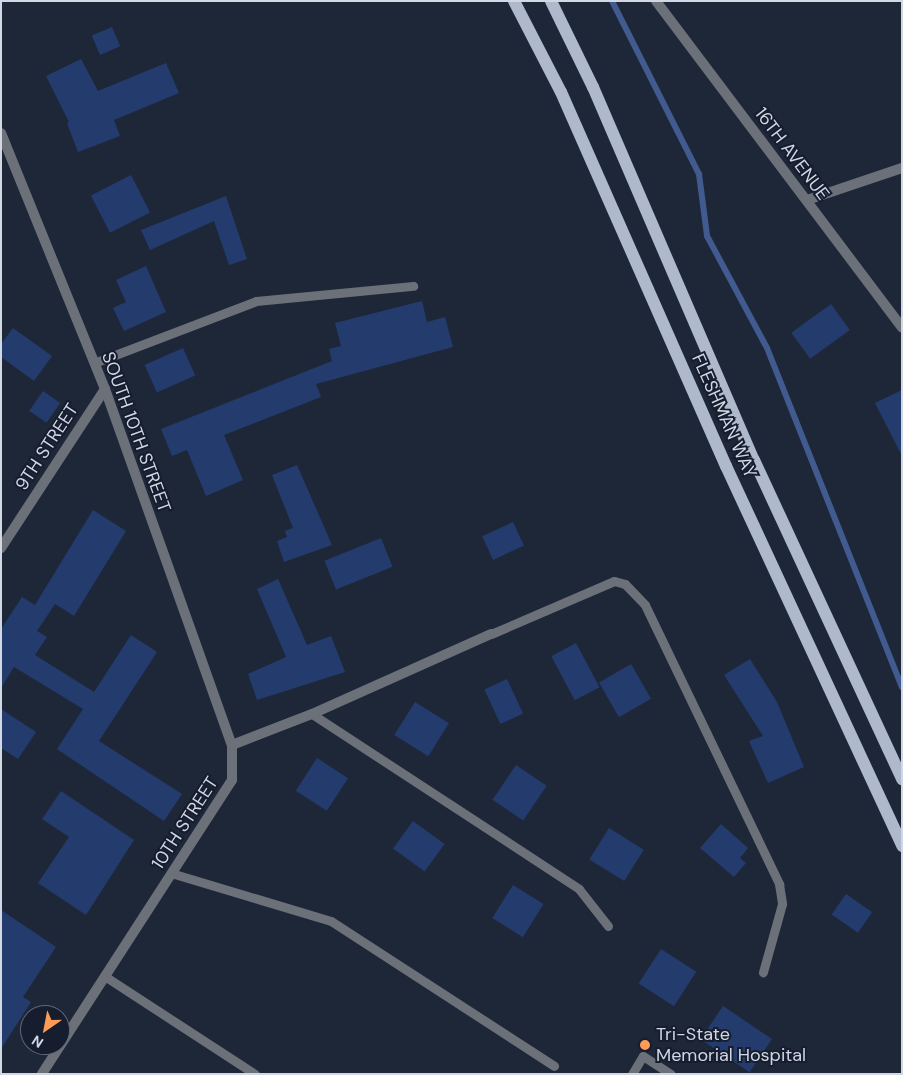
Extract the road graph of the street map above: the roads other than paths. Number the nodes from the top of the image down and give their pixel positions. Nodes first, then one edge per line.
1 (514, 1) edge
2 (551, 1) edge
3 (656, 1) edge
4 (1, 133) edge
5 (902, 168) edge
6 (806, 200) junction
7 (413, 286) dead end
8 (902, 328) edge
9 (94, 363) junction
10 (104, 389) junction
11 (1, 548) edge
12 (491, 634) joint
13 (312, 714) junction
14 (232, 745) junction
15 (902, 779) edge
16 (902, 846) edge
17 (172, 873) junction
18 (608, 926) dead end
19 (763, 972) dead end
20 (106, 976) junction
21 (554, 1066) dead end
22 (42, 1074) edge
23 (256, 1074) edge
24 (632, 1074) edge
25 (671, 1074) edge

1 - 16 main road, FLESHMAN WAY
2 - 15 main road, FLESHMAN WAY
3 - 6 street, 16TH AVENUE
4 - 9 street, SOUTH 10TH STREET
5 - 6 street
6 - 8 street, 16TH AVENUE
7 - 9 lane
9 - 10 street, SOUTH 10TH STREET
10 - 11 street, 9TH STREET
10 - 14 street, SOUTH 10TH STREET
12 - 13 street
12 - 19 lane
13 - 14 street
13 - 18 lane
14 - 17 street, 10TH STREET
17 - 20 street, 10TH STREET
17 - 21 lane
20 - 22 street, 10TH STREET
20 - 23 lane
24 - 25 lane

